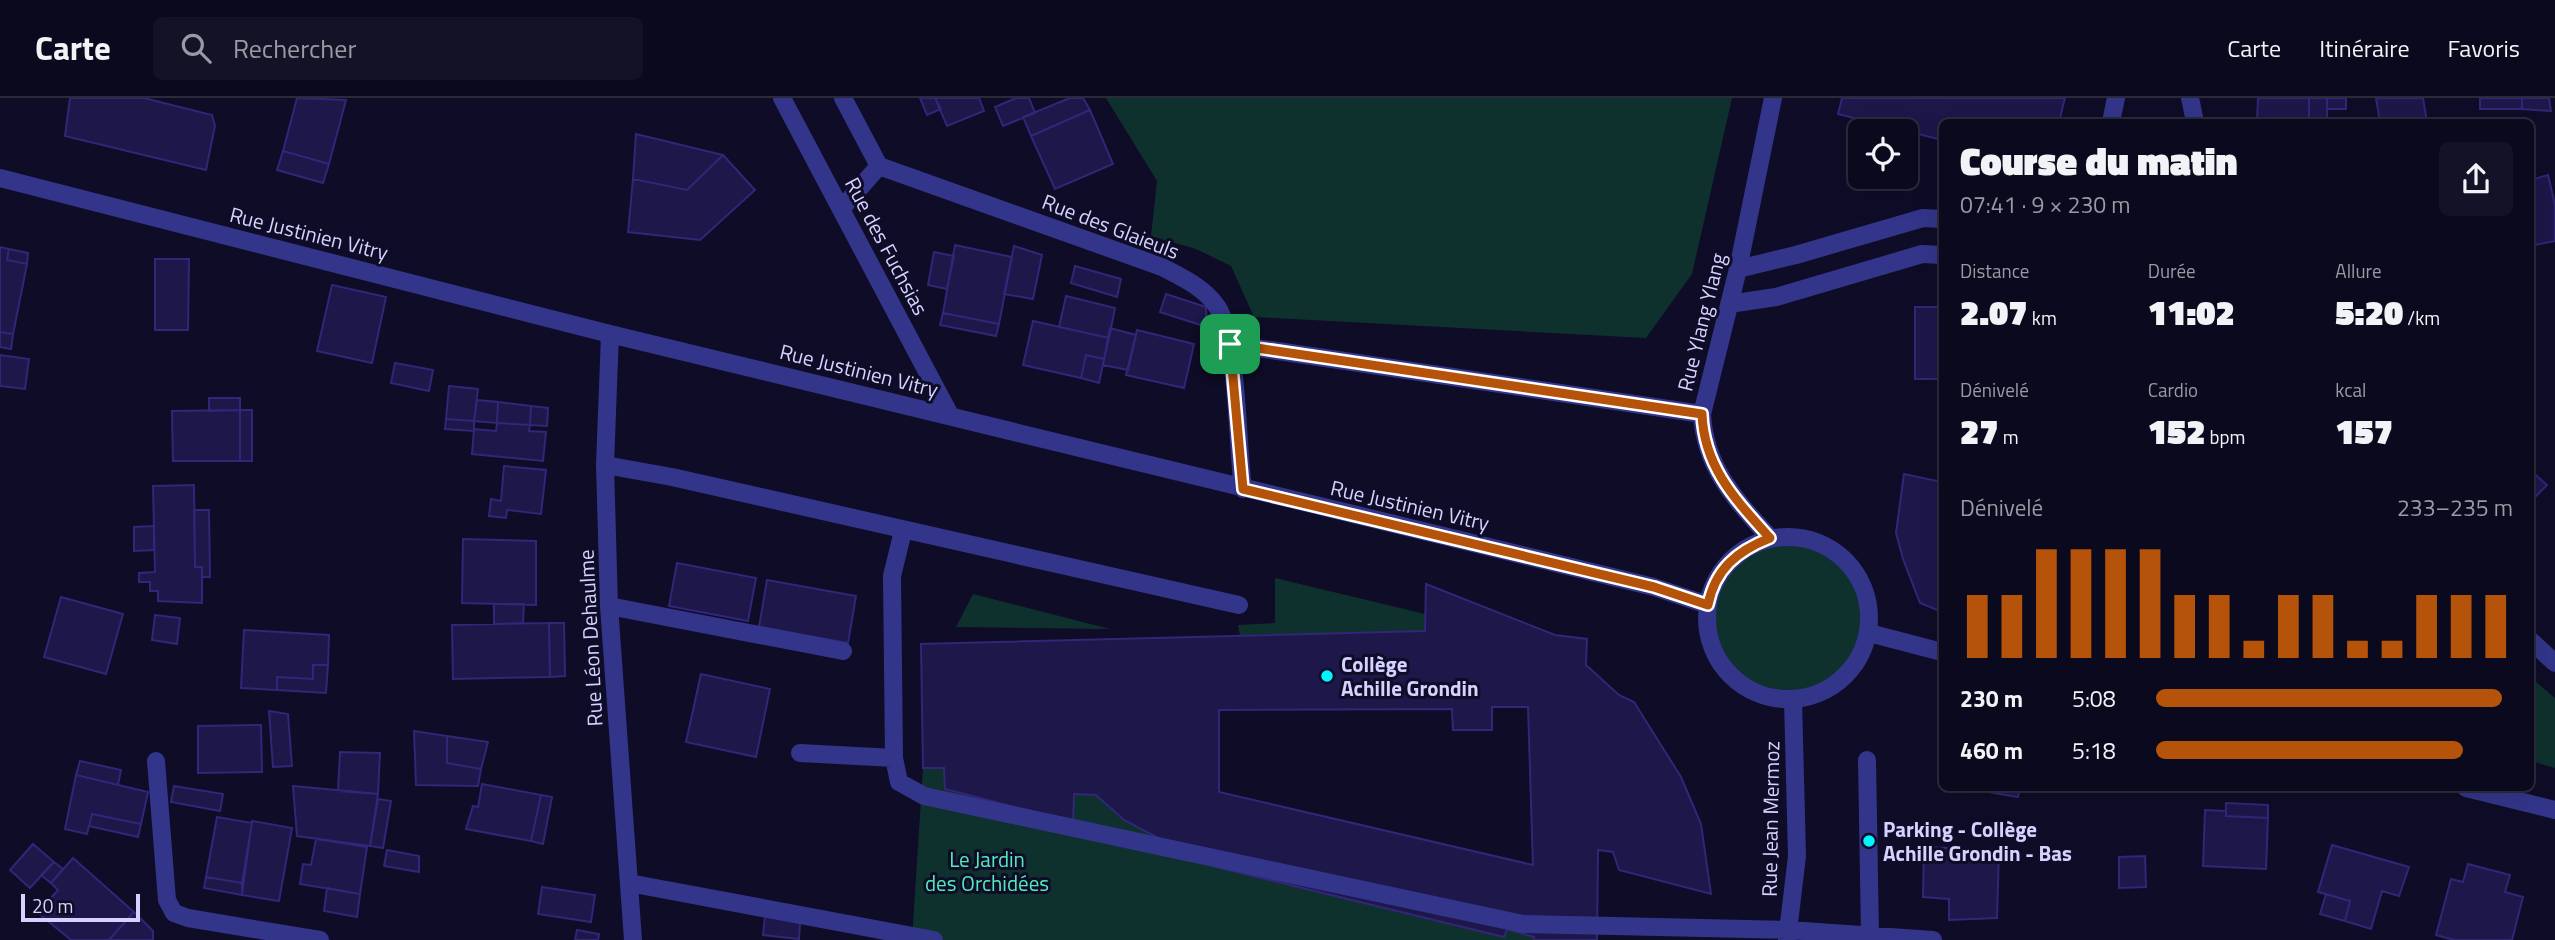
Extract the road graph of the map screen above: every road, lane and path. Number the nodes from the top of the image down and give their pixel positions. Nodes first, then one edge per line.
1 (782, 98) edge
2 (843, 98) edge
3 (1773, 98) edge
4 (2116, 98) edge
5 (2190, 98) edge
6 (2112, 119) edge
7 (2194, 119) edge
8 (879, 166) junction
9 (0, 178) edge
10 (842, 208) junction
11 (1939, 219) edge
12 (1939, 255) edge
13 (1738, 269) junction
14 (1729, 304) junction
15 (610, 334) junction
16 (1230, 344) junction
17 (1702, 414) junction
18 (950, 415) junction
19 (605, 465) junction
20 (1243, 489) junction
21 (903, 531) junction
22 (1770, 538) junction
23 (1239, 605) dead end
24 (1708, 605) junction
25 (609, 607) junction
26 (1870, 633) junction
27 (2534, 644) edge
28 (843, 651) dead end
29 (1939, 651) edge
30 (2555, 663) edge
31 (1793, 699) junction
32 (800, 753) dead end
33 (894, 758) junction
34 (1867, 760) dead end
35 (156, 761) dead end
36 (2478, 791) edge
37 (2555, 810) edge
38 (629, 883) junction
39 (1788, 935) edge
40 (1870, 936) junction
41 (320, 940) edge
42 (633, 940) edge
43 (934, 940) edge
44 (1933, 940) edge

1 - 10 street, Rue des Fuchsias
2 - 8 street
3 - 13 street, Rue Ylang Ylang
4 - 6 street
5 - 7 street
8 - 10 street
8 - 16 street, Rue des Glaieuls
9 - 15 street, Rue Justinien Vitry
10 - 18 street, Rue des Fuchsias
11 - 13 street
12 - 14 street
13 - 14 street, Rue Ylang Ylang
14 - 17 street, Rue Ylang Ylang
15 - 18 street, Rue Justinien Vitry
15 - 19 street, Rue Léon Dehaulme
16 - 17 street
16 - 20 street, Rue des Glaieuls
17 - 22 street, Rue Ylang Ylang
18 - 20 street, Rue Justinien Vitry
19 - 21 street
19 - 25 street, Rue Léon Dehaulme
20 - 24 street, Rue Justinien Vitry
21 - 23 street
21 - 33 street
22 - 24 street
22 - 26 street
24 - 31 street
25 - 28 street
25 - 38 street, Rue Léon Dehaulme
26 - 29 street
26 - 31 street
27 - 30 street
31 - 39 street, Rue Jean Mermoz
32 - 33 street
33 - 39 street
34 - 40 street
35 - 41 street
36 - 37 street
38 - 42 street, Rue Léon Dehaulme
38 - 43 street
39 - 40 street
40 - 44 street

